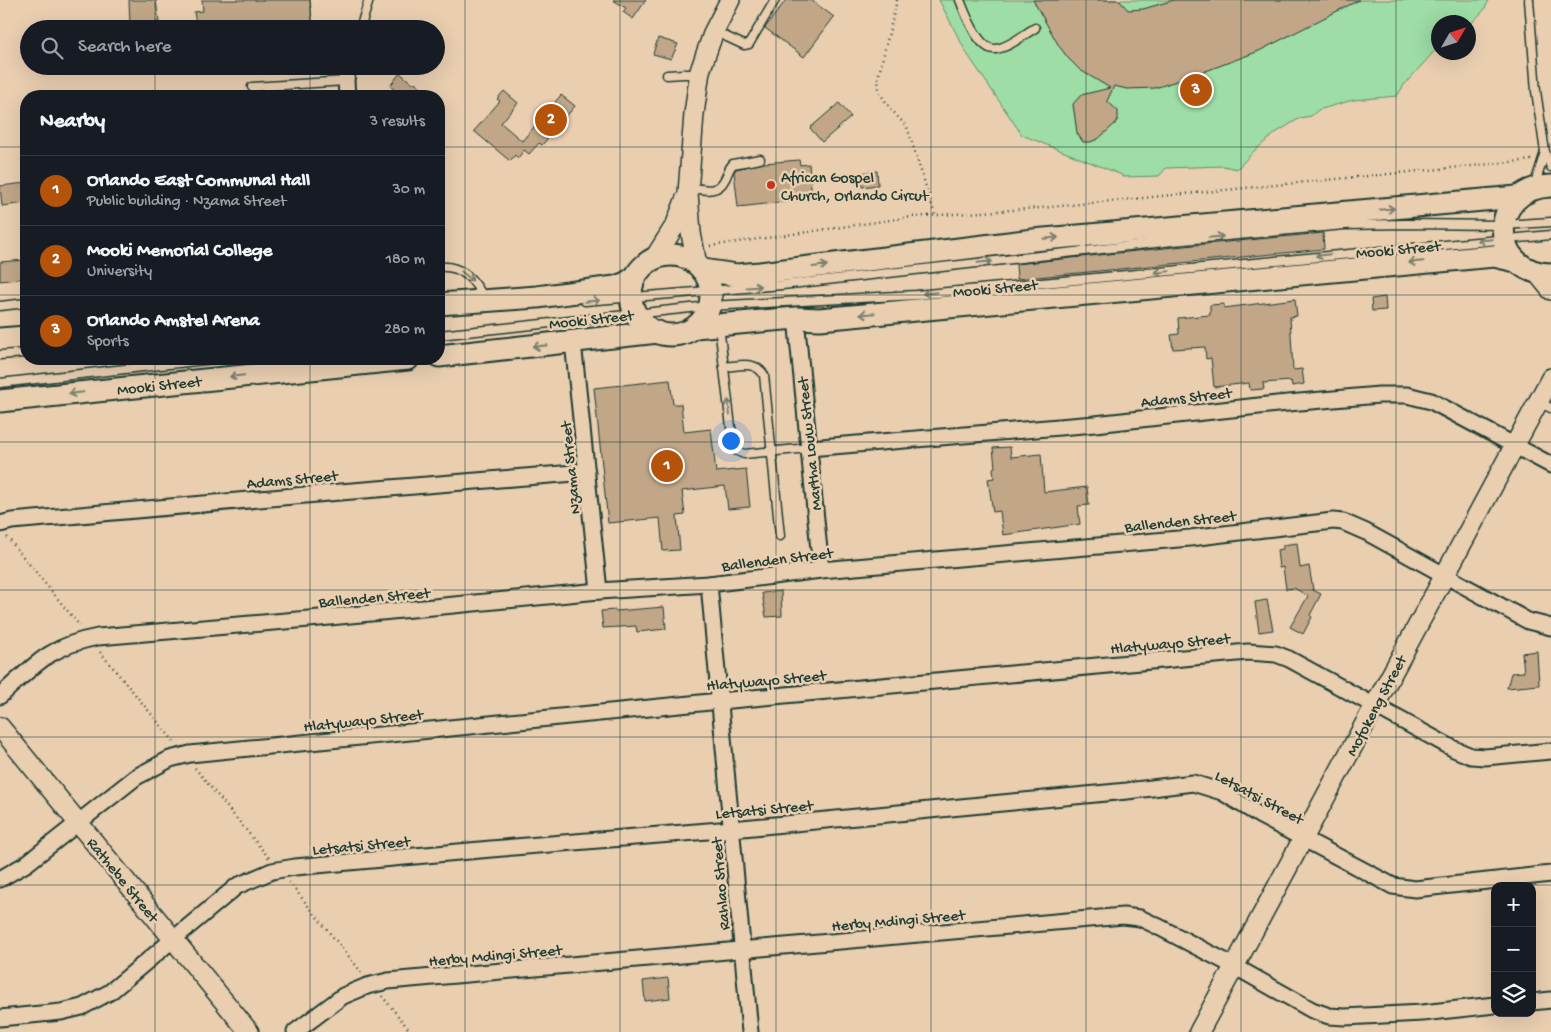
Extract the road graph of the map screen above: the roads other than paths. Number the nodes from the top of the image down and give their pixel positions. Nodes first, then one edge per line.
1 (369, 0) edge
2 (730, 0) edge
3 (776, 0) edge
4 (960, 0) edge
5 (1529, 0) edge
6 (363, 20) edge
7 (1035, 28) dead end
8 (714, 31) junction
9 (700, 74) junction
10 (667, 75) dead end
11 (347, 81) edge
12 (252, 87) dead end
13 (1544, 154) junction
14 (760, 159) dead end
15 (1551, 167) edge
16 (688, 190) junction
17 (1534, 190) edge
18 (1551, 222) edge
19 (1503, 232) junction
20 (1551, 235) edge
21 (654, 259) junction
22 (698, 260) junction
23 (1516, 261) junction
24 (445, 266) edge
25 (1547, 279) edge
26 (634, 296) junction
27 (710, 298) junction
28 (485, 300) junction
29 (574, 302) dead end
30 (445, 303) edge
31 (20, 304) edge
32 (0, 306) edge
33 (796, 318) junction
34 (719, 325) junction
35 (695, 327) junction
36 (658, 332) junction
37 (445, 334) edge
38 (20, 337) edge
39 (0, 339) edge
40 (573, 342) junction
41 (20, 353) edge
42 (0, 355) edge
43 (445, 355) edge
44 (160, 365) edge
45 (350, 365) edge
46 (724, 367) junction
47 (1551, 378) edge
48 (0, 383) edge
49 (0, 401) edge
50 (1544, 405) edge
51 (1515, 446) junction
52 (809, 448) junction
53 (772, 452) junction
54 (1551, 465) edge
55 (587, 472) junction
56 (3, 530) edge
57 (780, 536) dead end
58 (820, 570) junction
59 (1444, 576) junction
60 (709, 584) junction
61 (599, 591) junction
62 (1551, 627) edge
63 (0, 696) edge
64 (720, 701) junction
65 (1374, 706) junction
66 (0, 727) edge
67 (1551, 751) edge
68 (78, 822) junction
69 (732, 829) junction
70 (1303, 839) junction
71 (1551, 874) edge
72 (0, 879) edge
73 (173, 939) junction
74 (742, 949) junction
75 (1234, 966) junction
76 (1551, 1000) edge
77 (1536, 1002) edge
78 (1491, 1005) edge
79 (0, 1018) edge
80 (249, 1032) edge
81 (295, 1032) edge
82 (750, 1032) edge
83 (1198, 1032) edge

1 - 6 lane
2 - 8 street
3 - 8 lane
4 - 7 lane
5 - 13 lane
8 - 9 street
9 - 10 lane
9 - 16 street
11 - 12 lane
13 - 15 lane
13 - 17 lane
14 - 16 lane
16 - 21 street
16 - 22 street
17 - 19 main road
22 -> 17 main road
18 - 19 lane, Mooki Street
19 - 20 lane, Mooki Street
19 - 23 main road
19 -> 27 lane, Mooki Street
27 -> 19 lane, Mooki Street
21 - 22 main road
21 - 26 main road
22 - 27 main road
23 - 25 main road
23 -> 33 main road, Mooki Street
24 -> 28 lane
26 - 27 lane, Mooki Street
26 - 27 lane, Mooki Street
26 - 28 main road, Mooki Street
29 -> 26 lane, Mooki Street
26 - 36 main road
26 - 37 lane, Mooki Street
27 - 35 main road
28 - 30 main road, Mooki Street
31 - 32 lane
33 - 34 main road, Mooki Street
33 - 52 street, Martha Louw Street
34 - 35 main road, Mooki Street
34 - 46 lane
35 - 36 main road
36 - 40 main road, Mooki Street
38 - 39 main road
40 -> 43 main road, Mooki Street
40 - 55 street, Nzama Street
41 - 42 lane
44 - 48 lane, Mooki Street
45 -> 49 main road, Mooki Street
53 -> 46 lane
46 - 53 lane
47 - 50 street, Mofokeng Street
50 - 51 street, Mofokeng Street
51 - 52 street, Adams Street
51 - 54 street, Adams Street
51 - 59 street, Mofokeng Street
52 - 53 lane
52 - 58 street, Martha Louw Street
53 - 57 lane
55 - 56 street, Adams Street
55 - 61 street, Nzama Street
58 - 59 street, Ballenden Street
58 - 60 street, Ballenden Street
59 - 62 street, Ballenden Street
59 - 65 street, Mofokeng Street
60 - 61 street, Ballenden Street
60 - 64 street, Rahlao Street
61 - 63 street, Ballenden Street
64 - 65 street, Hlatywayo Street
64 - 68 street, Hlatywayo Street
64 - 69 street, Rahlao Street
65 - 67 street, Hlatywayo Street
65 - 70 street, Mofokeng Street
66 - 68 street, Rathebe Street
68 - 72 street, Hlatywayo Street
68 - 73 street, Rathebe Street
69 - 70 street, Letsatsi Street
69 - 73 street, Letsatsi Street
69 - 74 street, Rahlao Street
70 - 71 street, Letsatsi Street
70 - 75 street, Mofokeng Street
73 - 79 street, Letsatsi Street
73 - 80 street, Rathebe Street
74 - 75 street, Herby Mdingi Street
74 - 81 street, Herby Mdingi Street
74 - 82 street, Rahlao Street
75 - 78 street, Herby Mdingi Street
75 - 83 street, Mofokeng Street
76 - 77 street

